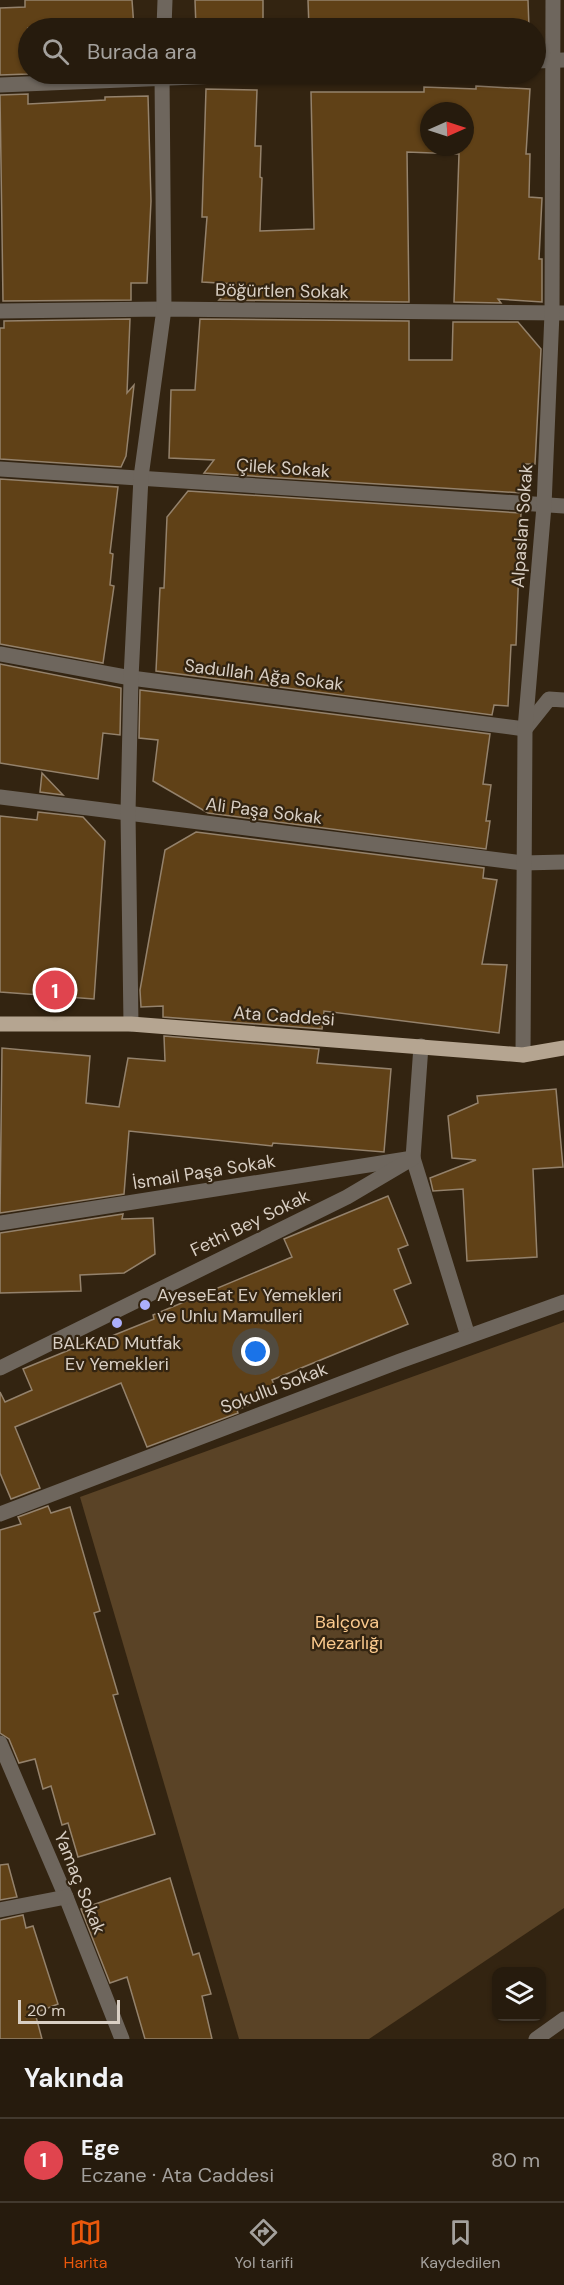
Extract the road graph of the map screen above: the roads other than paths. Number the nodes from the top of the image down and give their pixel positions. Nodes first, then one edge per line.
1 (165, 0) edge
2 (554, 0) edge
3 (164, 18) edge
4 (558, 60) edge
5 (18, 84) edge
6 (162, 84) edge
7 (0, 85) edge
8 (164, 309) junction
9 (0, 311) edge
10 (558, 313) edge
11 (0, 469) edge
12 (141, 477) junction
13 (544, 506) junction
14 (564, 506) edge
15 (0, 654) edge
16 (131, 678) junction
17 (564, 700) edge
18 (525, 729) junction
19 (0, 797) edge
20 (128, 813) junction
21 (564, 862) edge
22 (523, 863) junction
23 (0, 1024) edge
24 (131, 1024) junction
25 (421, 1046) junction
26 (564, 1048) edge
27 (523, 1055) junction
28 (413, 1158) junction
29 (0, 1223) edge
30 (564, 1302) edge
31 (468, 1336) junction
32 (0, 1368) edge
33 (0, 1514) edge
34 (0, 1743) edge
35 (66, 1898) junction
36 (0, 1910) edge
37 (564, 2019) edge
38 (122, 2039) edge
39 (536, 2039) edge

1 - 3 street
2 - 4 street, Alpaslan Sokak
4 - 10 street, Alpaslan Sokak
5 - 7 street
6 - 8 street
8 - 9 street, Böğürtlen Sokak
8 - 10 street, Böğürtlen Sokak
8 - 12 street
10 - 13 street, Alpaslan Sokak
11 - 12 street, Çilek Sokak
12 - 13 street, Çilek Sokak
12 - 16 street
13 - 14 street, Çilek Sokak
13 - 18 street, Alpaslan Sokak
15 - 16 street, Sadullah Ağa Sokak
16 - 18 street, Sadullah Ağa Sokak
16 - 20 street
17 - 18 street
18 - 22 street, Alpaslan Sokak
19 - 20 street, Ali Paşa Sokak
20 - 22 street, Ali Paşa Sokak
20 - 24 street
21 - 22 street, Ali Paşa Sokak
22 - 27 street, Alpaslan Sokak
23 - 24 main road, Ata Caddesi
24 - 25 main road, Ata Caddesi
25 - 27 main road, Ata Caddesi
25 - 28 street
26 - 27 main road, Ata Caddesi
28 - 29 street, İsmail Paşa Sokak
28 - 31 street
28 - 32 street, Fethi Bey Sokak
30 - 31 street, Sokullu Sokak
31 - 33 street, Sokullu Sokak
34 - 35 street, Yamaç Sokak
35 - 36 street
35 - 38 street, Yamaç Sokak
37 - 39 street

